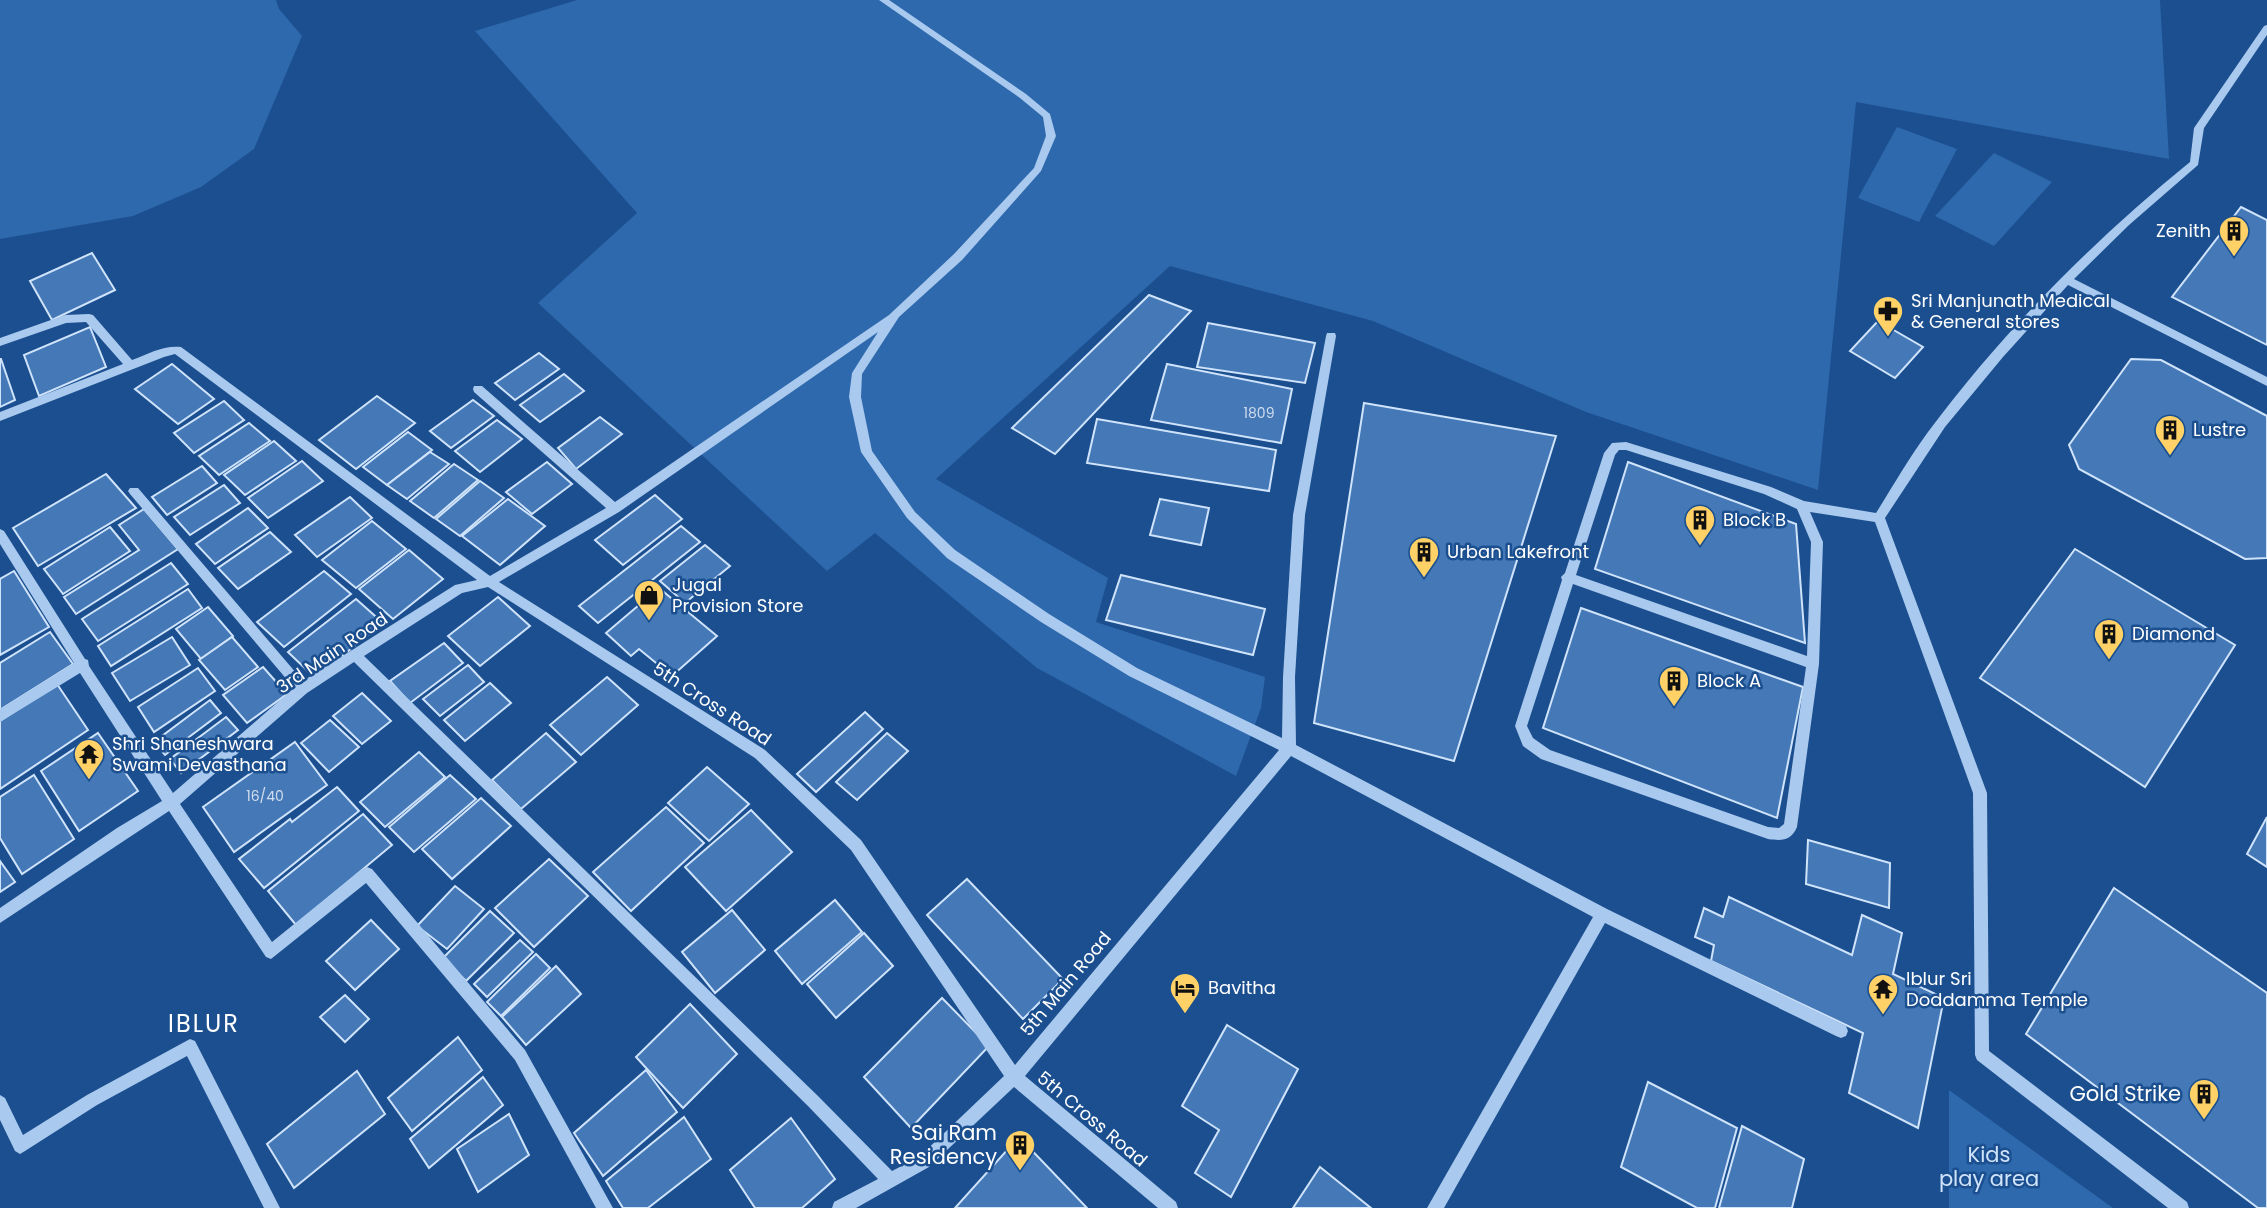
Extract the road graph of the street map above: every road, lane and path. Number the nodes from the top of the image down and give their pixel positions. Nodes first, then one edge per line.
1 (883, 0) edge
2 (2266, 30) edge
3 (2066, 279) junction
4 (895, 314) junction
5 (1331, 336) dead end
6 (0, 342) edge
7 (131, 366) junction
8 (2267, 382) edge
9 (478, 389) dead end
10 (0, 417) edge
11 (134, 491) dead end
12 (1802, 506) junction
13 (615, 509) junction
14 (1879, 518) junction
15 (0, 534) edge
16 (1567, 577) junction
17 (489, 582) junction
18 (357, 657) junction
19 (84, 664) junction
20 (1813, 664) junction
21 (302, 689) junction
22 (0, 716) edge
23 (1289, 748) junction
24 (172, 802) junction
25 (1602, 914) junction
26 (0, 916) edge
27 (1842, 1031) dead end
28 (1014, 1077) junction
29 (0, 1103) edge
30 (890, 1180) junction
31 (272, 1208) edge
32 (605, 1208) edge
33 (841, 1208) edge
34 (1170, 1208) edge
35 (1435, 1208) edge
36 (2181, 1208) edge

1 - 4 street
2 - 3 street
3 - 8 street
3 - 14 street
4 - 13 street, 3rd Main Road
4 - 23 street
5 - 23 street
6 - 7 street
7 - 10 street
7 - 17 street, 5th Cross Road
9 - 13 street
11 - 21 street
12 - 14 street
12 - 16 street
12 - 20 street
13 - 17 street, 3rd Main Road
14 - 36 street
15 - 19 street
16 - 20 street
16 - 20 street
17 - 18 street, 3rd Main Road
17 - 28 street, 5th Cross Road
18 - 21 street, 3rd Main Road
18 - 30 street
19 - 22 street
19 - 24 street
21 - 24 street, 3rd Main Road
23 - 25 street
23 - 28 street, 5th Main Road
24 - 26 street, 3rd Main Road
24 - 32 street
25 - 27 street
25 - 35 street
28 - 30 street, 5th Main Road
28 - 34 street, 5th Cross Road
29 - 31 street
30 - 33 street, 5th Main Road

